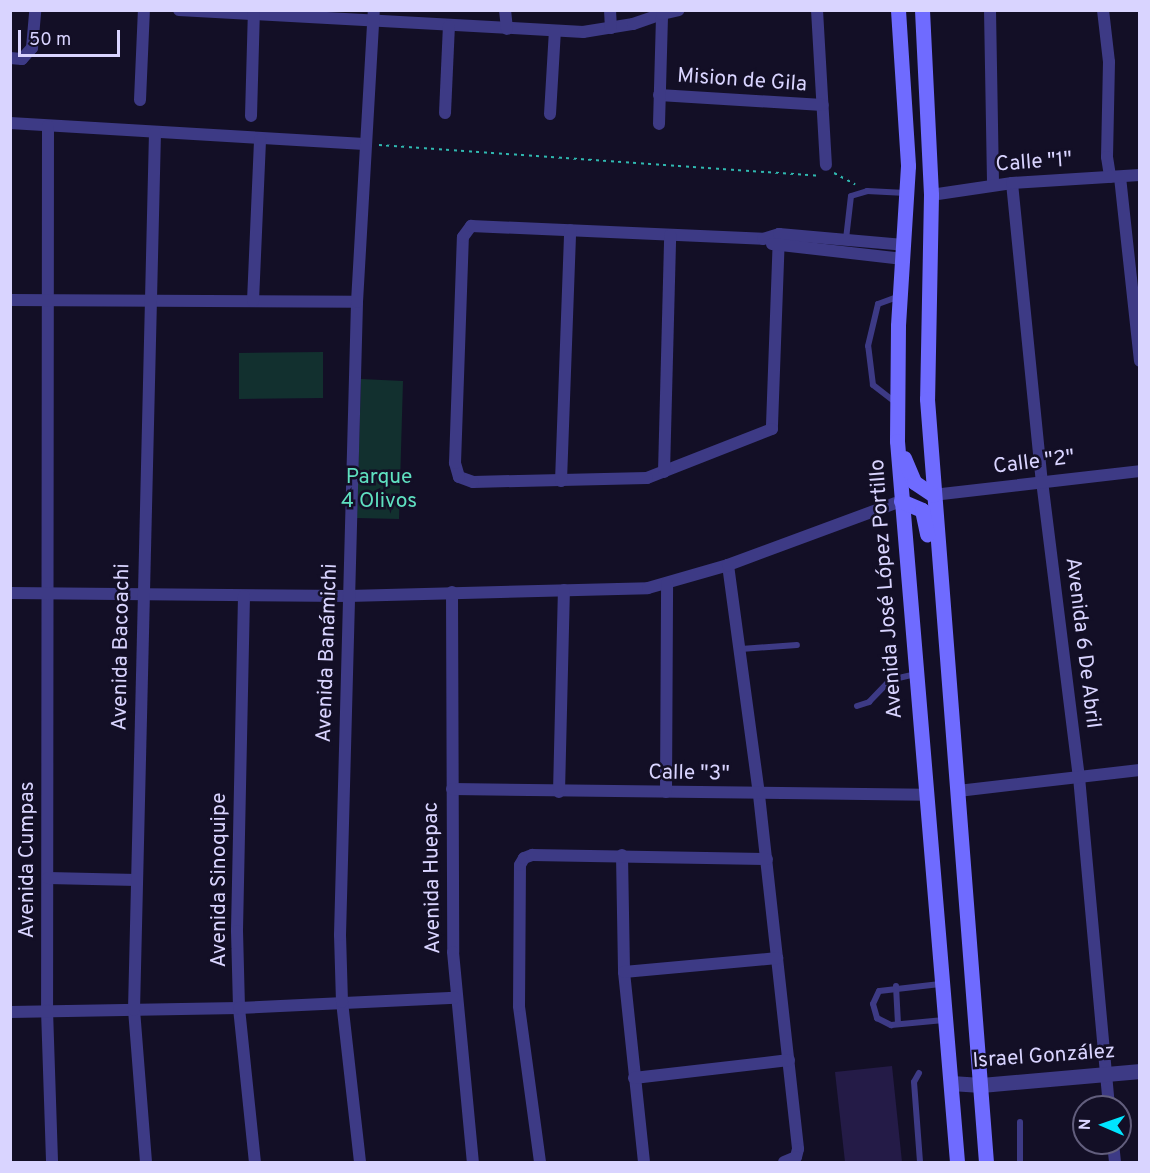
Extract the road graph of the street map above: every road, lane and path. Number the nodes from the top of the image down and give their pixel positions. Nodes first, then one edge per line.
1 (35, 10) edge
2 (144, 10) edge
3 (179, 10) edge
4 (505, 10) edge
5 (610, 10) edge
6 (679, 10) edge
7 (818, 10) edge
8 (898, 10) edge
9 (922, 10) edge
10 (990, 10) edge
11 (1103, 10) edge
12 (663, 12) edge
13 (255, 13) edge
14 (374, 16) edge
15 (449, 26) junction
16 (611, 28) junction
17 (507, 29) junction
18 (555, 31) junction
19 (16, 58) edge
20 (659, 95) junction
21 (140, 100) dead end
22 (823, 105) junction
23 (445, 112) dead end
24 (550, 114) dead end
25 (251, 116) dead end
26 (10, 123) edge
27 (659, 124) dead end
28 (48, 126) junction
29 (155, 133) junction
30 (260, 139) junction
31 (364, 144) junction
32 (825, 165) dead end
33 (1140, 175) edge
34 (819, 177) dead end
35 (1115, 177) junction
36 (1012, 183) junction
37 (993, 185) junction
38 (907, 193) junction
39 (932, 195) junction
40 (570, 230) junction
41 (779, 234) junction
42 (670, 235) junction
43 (763, 239) junction
44 (846, 240) junction
45 (778, 248) junction
46 (904, 252) junction
47 (901, 296) junction
48 (10, 300) edge
49 (47, 300) junction
50 (150, 300) junction
51 (253, 301) junction
52 (357, 302) junction
53 (1140, 361) edge
54 (898, 404) junction
55 (1140, 471) edge
56 (664, 472) junction
57 (561, 481) junction
58 (1042, 482) junction
59 (933, 495) junction
60 (902, 501) junction
61 (728, 565) junction
62 (667, 583) junction
63 (564, 590) junction
64 (452, 592) junction
65 (10, 593) edge
66 (48, 593) junction
67 (143, 594) junction
68 (244, 596) junction
69 (348, 596) junction
70 (941, 620) junction
71 (797, 645) dead end
72 (741, 649) junction
73 (915, 674) junction
74 (857, 706) dead end
75 (1140, 770) edge
76 (1078, 777) junction
77 (452, 789) junction
78 (559, 792) junction
79 (666, 792) junction
80 (958, 792) junction
81 (759, 795) junction
82 (925, 795) junction
83 (622, 855) junction
84 (766, 859) junction
85 (48, 878) junction
86 (137, 880) junction
87 (777, 958) junction
88 (624, 972) junction
89 (941, 984) junction
90 (896, 986) junction
91 (455, 998) junction
92 (342, 1002) junction
93 (239, 1008) junction
94 (47, 1010) junction
95 (134, 1010) junction
96 (10, 1012) edge
97 (944, 1020) junction
98 (898, 1024) junction
99 (789, 1060) junction
100 (1140, 1071) edge
101 (919, 1073) dead end
102 (1106, 1075) junction
103 (634, 1078) junction
104 (951, 1083) junction
105 (981, 1085) junction
106 (1108, 1095) edge
107 (1020, 1122) dead end
108 (52, 1162) edge
109 (146, 1162) edge
110 (255, 1162) edge
111 (360, 1162) edge
112 (473, 1162) edge
113 (540, 1162) edge
114 (644, 1162) edge
115 (784, 1162) edge
116 (920, 1162) edge
117 (957, 1162) edge
118 (986, 1162) edge
119 (1020, 1162) edge

1 - 19 street
2 - 21 street
3 - 13 street
4 - 17 street
5 - 16 street
6 - 12 street
7 - 22 street
8 - 38 main road, Avenida José López Portillo
9 - 39 main road
10 - 37 street
11 - 35 street
12 - 16 street
12 - 20 street
13 - 14 street
13 - 25 street
14 - 15 street
14 - 31 street, Avenida Banámichi
15 - 17 street
15 - 23 street
16 - 18 street
17 - 18 street
18 - 24 street
20 - 22 street, Mision de Gila
20 - 27 street
22 - 32 street
26 - 28 street
28 - 29 street
28 - 49 street, Avenida Cumpas
29 - 30 street
29 - 50 street, Avenida Bacoachi
30 - 31 street
30 - 51 street
31 - 34 path
31 - 52 street, Avenida Banámichi
33 - 35 street, Calle "1"
35 - 36 street, Calle "1"
35 - 53 street
36 - 37 street, Calle "1"
36 - 58 street, Avenida 6 De Abril
37 - 39 street, Calle "1"
38 - 44 lane
38 - 46 main road, Avenida José López Portillo
39 - 59 main road
40 - 42 street
40 - 57 street
40 - 57 street
41 - 43 street
41 - 44 street
41 - 45 street
42 - 43 street
42 - 56 street
43 - 45 street
44 - 46 street
45 - 46 street
45 - 56 street
46 - 47 main road, Avenida José López Portillo
47 - 54 main road, Avenida José López Portillo
47 - 54 lane
48 - 49 street
49 - 50 street
49 - 66 street, Avenida Cumpas
50 - 51 street
50 - 67 street, Avenida Bacoachi
51 - 52 street
52 - 69 street, Avenida Banámichi
54 - 59 main road
54 - 60 main road, Avenida José López Portillo
55 - 58 street, Calle "2"
56 - 57 street
58 - 59 street, Calle "2"
58 - 76 street, Avenida 6 De Abril
59 - 70 main road
60 - 61 street
60 - 70 main road
60 - 73 main road, Avenida José López Portillo
61 - 62 street
61 - 72 street
62 - 63 street
62 - 79 street
63 - 64 street
63 - 78 street
64 - 69 street
64 - 77 street, Avenida Huepac
65 - 66 street
66 - 67 street
66 - 85 street, Avenida Cumpas
67 - 68 street
67 - 86 street, Avenida Bacoachi
68 - 69 street
68 - 93 street, Avenida Sinoquipe
69 - 92 street, Avenida Banámichi
70 - 80 main road
71 - 72 lane
72 - 81 street
73 - 74 lane
73 - 82 main road, Avenida José López Portillo
75 - 76 street
76 - 80 street
76 - 102 street, Avenida 6 De Abril
77 - 78 street, Calle "3"
77 - 91 street, Avenida Huepac
78 - 79 street, Calle "3"
79 - 81 street, Calle "3"
80 - 105 main road
81 - 82 street, Calle "3"
81 - 84 street
82 - 89 main road, Avenida José López Portillo
83 - 84 street
83 - 88 street
83 - 113 street
84 - 87 street
85 - 86 street
85 - 94 street, Avenida Cumpas
86 - 95 street, Avenida Bacoachi
87 - 88 street
87 - 99 street
88 - 103 street
89 - 90 lane
89 - 97 main road, Avenida José López Portillo
90 - 98 lane
90 - 98 lane
91 - 92 street
91 - 112 street, Avenida Huepac
92 - 93 street
92 - 111 street, Avenida Banámichi
93 - 95 street
93 - 110 street, Avenida Sinoquipe
94 - 95 street
94 - 96 street
94 - 108 street, Avenida Cumpas
95 - 109 street, Avenida Bacoachi
97 - 98 lane
97 - 104 main road, Avenida José López Portillo
99 - 103 street
99 - 115 street
100 - 102 street, Israel González
101 - 116 lane
102 - 105 street, Israel González
102 - 106 street, Avenida 6 De Abril
103 - 114 street
104 - 105 street, Israel González
104 - 117 main road, Avenida José López Portillo
105 - 118 main road
107 - 119 lane

